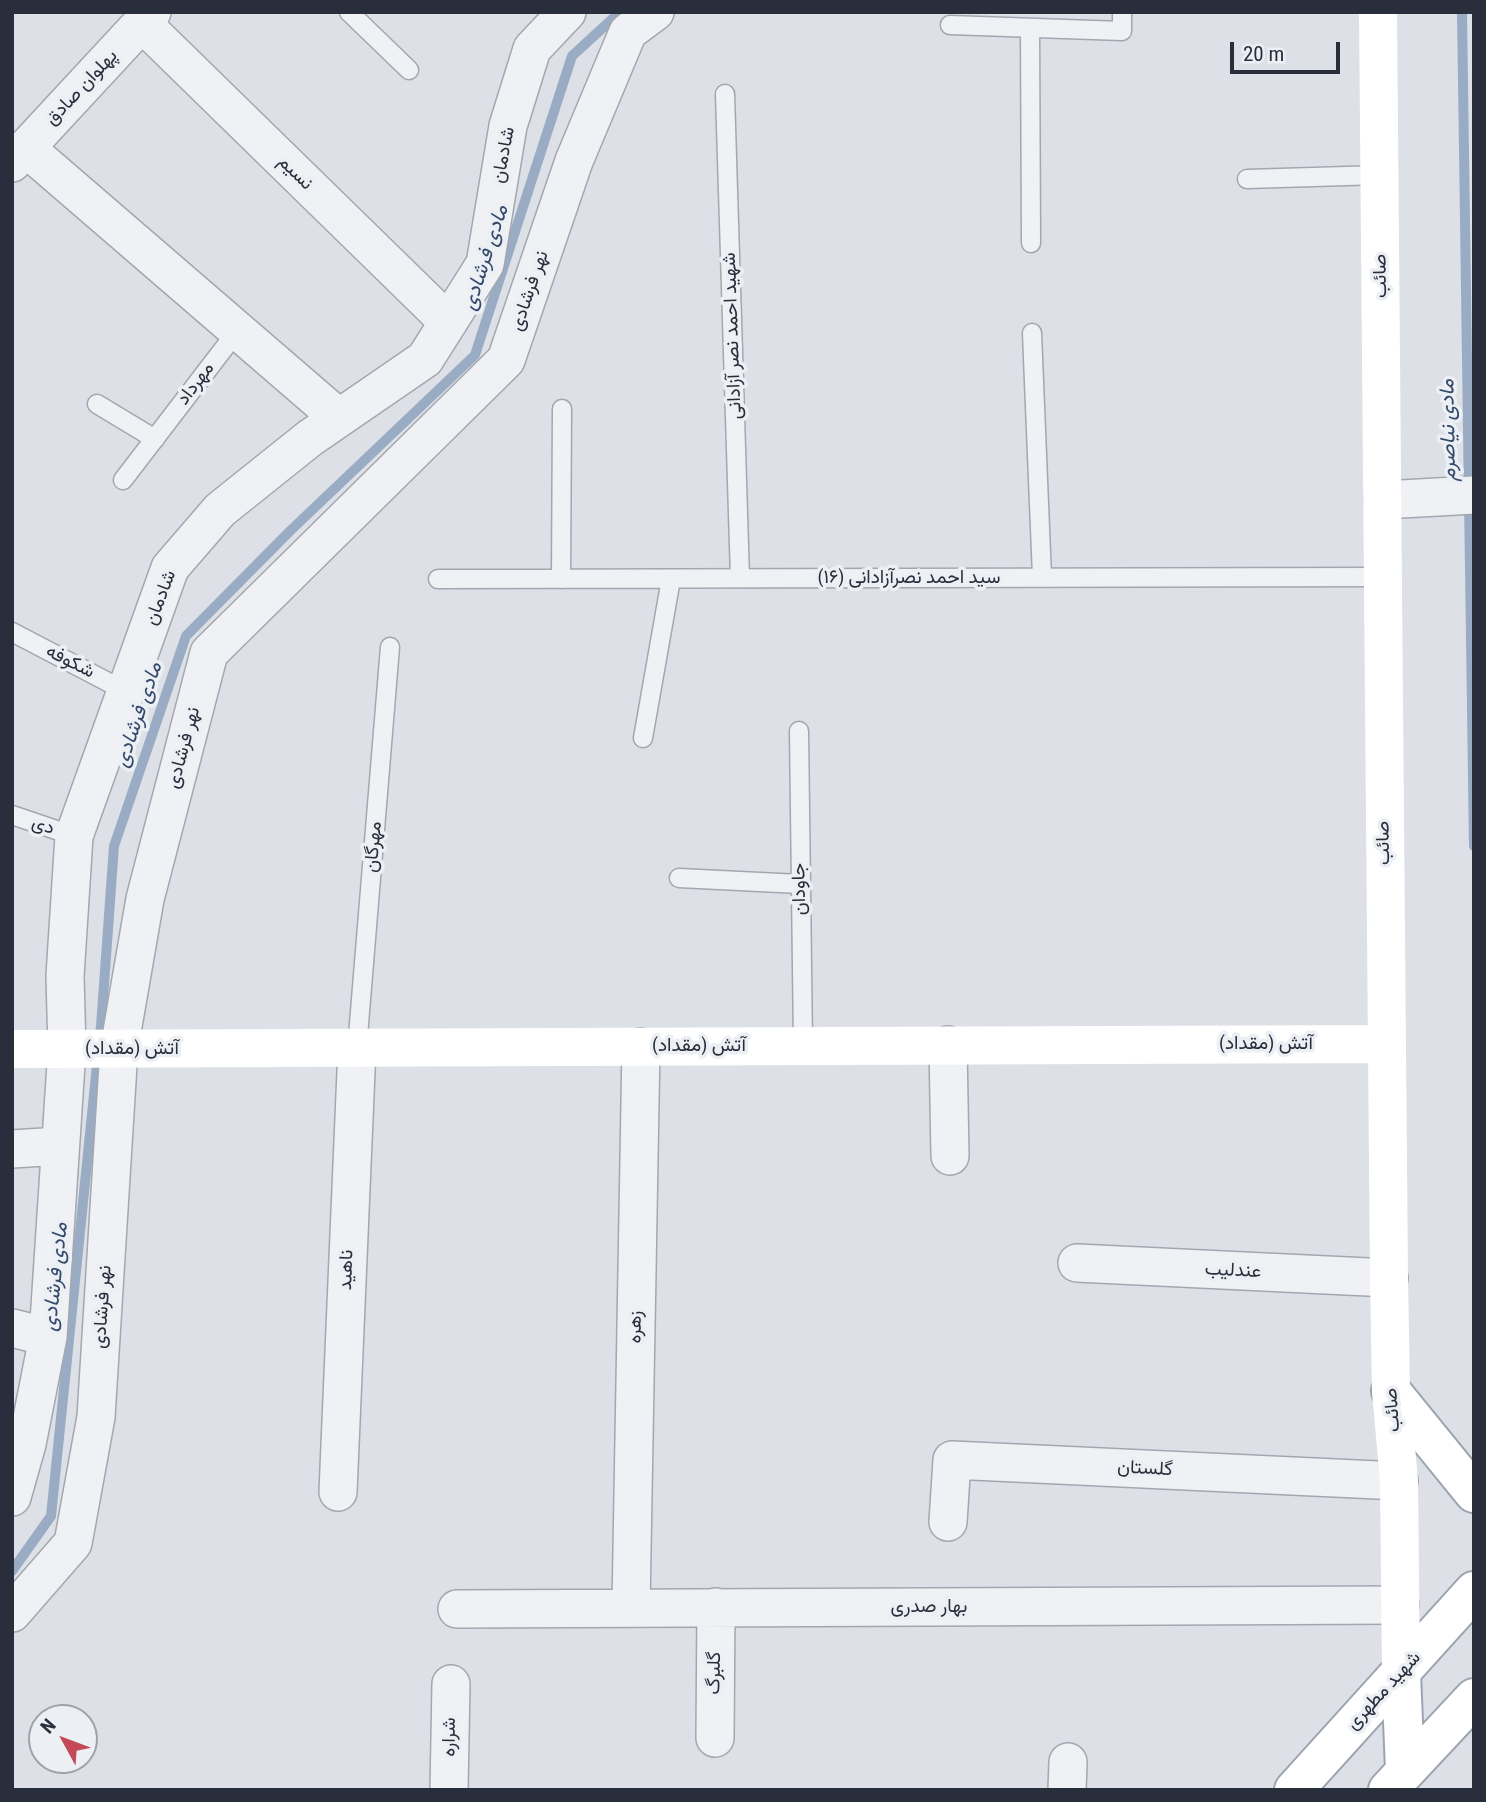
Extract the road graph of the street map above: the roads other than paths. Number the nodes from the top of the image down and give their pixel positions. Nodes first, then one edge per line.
1 (349, 12) edge
2 (567, 12) edge
3 (655, 12) edge
4 (1122, 12) edge
5 (1378, 12) edge
6 (147, 18) edge
7 (950, 25) dead end
8 (1030, 28) junction
9 (410, 70) dead end
10 (725, 93) dead end
11 (19, 155) edge
12 (1380, 175) junction
13 (1247, 179) dead end
14 (1031, 243) dead end
15 (448, 323) junction
16 (238, 330) junction
17 (1032, 333) dead end
18 (97, 404) dead end
19 (562, 409) dead end
20 (339, 418) junction
21 (155, 439) junction
22 (123, 480) dead end
23 (1464, 495) edge
24 (1383, 500) junction
25 (1042, 577) junction
26 (740, 578) junction
27 (1381, 578) junction
28 (438, 579) dead end
29 (561, 579) junction
30 (671, 579) junction
31 (12, 632) edge
32 (390, 647) dead end
33 (127, 692) junction
34 (799, 731) dead end
35 (643, 738) dead end
36 (12, 815) edge
37 (74, 836) junction
38 (679, 878) dead end
39 (800, 884) junction
40 (1386, 1044) junction
41 (948, 1045) junction
42 (803, 1046) junction
43 (641, 1047) junction
44 (357, 1048) junction
45 (12, 1049) edge
46 (96, 1049) junction
47 (60, 1146) junction
48 (12, 1149) edge
49 (950, 1156) dead end
50 (1077, 1263) dead end
51 (1389, 1278) junction
52 (12, 1328) edge
53 (48, 1337) junction
54 (1391, 1391) junction
55 (20, 1443) edge
56 (1399, 1481) junction
57 (338, 1492) dead end
58 (1474, 1493) edge
59 (12, 1497) edge
60 (948, 1522) dead end
61 (1474, 1591) edge
62 (1400, 1605) junction
63 (716, 1607) junction
64 (631, 1608) junction
65 (457, 1609) dead end
66 (12, 1613) edge
67 (1401, 1673) junction
68 (451, 1684) dead end
69 (1474, 1698) edge
70 (715, 1738) dead end
71 (1399, 1783) edge
72 (449, 1790) edge
73 (1294, 1790) edge

1 - 9 lane
2 - 15 street, شادمان
3 - 46 street, نهر فرشادی
4 - 8 lane
5 - 12 main road, صائب
6 - 11 street, پهلوان صادق
6 - 15 street, نسیم
7 - 8 lane
8 - 14 lane
10 - 26 lane, شهید احمد نصر آزادانی
11 - 16 street
12 - 13 lane
12 - 24 main road, صائب
15 - 20 street, شادمان
16 - 20 street
16 - 21 lane, مهرداد
17 - 25 lane
18 - 21 lane
19 - 29 lane
20 - 33 street, شادمان
21 - 22 lane, مهرداد
23 - 24 street
24 - 27 main road, صائب
25 - 26 lane, سید احمد نصرآزادانی (۱۶)
25 - 27 lane, سید احمد نصرآزادانی (۱۶)
26 - 30 lane, سید احمد نصرآزادانی (۱۶)
27 - 40 main road, صائب
28 - 29 lane, سید احمد نصرآزادانی (۱۶)
29 - 30 lane, سید احمد نصرآزادانی (۱۶)
30 - 35 lane
31 - 33 lane, شکوفه
32 - 44 lane, مهرگان
33 - 37 street, شادمان
34 - 39 lane, جاودان
36 - 37 lane, دی
37 - 46 street, شادمان
38 - 39 lane
39 - 42 lane, جاودان
40 - 41 main road, آتش (مقداد)
40 - 51 main road, صائب
41 - 42 main road, آتش (مقداد)
41 - 49 street
42 - 43 main road, آتش (مقداد)
43 - 44 main road, آتش (مقداد)
43 - 64 street, زهره
44 - 46 main road, آتش (مقداد)
44 - 57 street, ناهید
45 - 46 main road, آتش (مقداد)
46 - 47 street
46 - 66 street, نهر فرشادی
47 - 48 street
47 - 53 street
50 - 51 street, عندلیب
51 - 54 main road, صائب
52 - 53 street
53 - 55 street
54 - 56 main road, صائب
54 - 58 main road
55 - 59 street
56 - 60 street, گلستان
56 - 62 main road, صائب
61 - 67 main road, شهید مطهری
62 - 63 street, بهار صدری
62 - 67 main road, صائب
63 - 64 street, بهار صدری
63 - 70 street, گلبرگ
64 - 65 street, بهار صدری
67 - 71 main road, صائب
67 - 73 main road, شهید مطهری
68 - 72 street, شراره
69 - 71 main road

